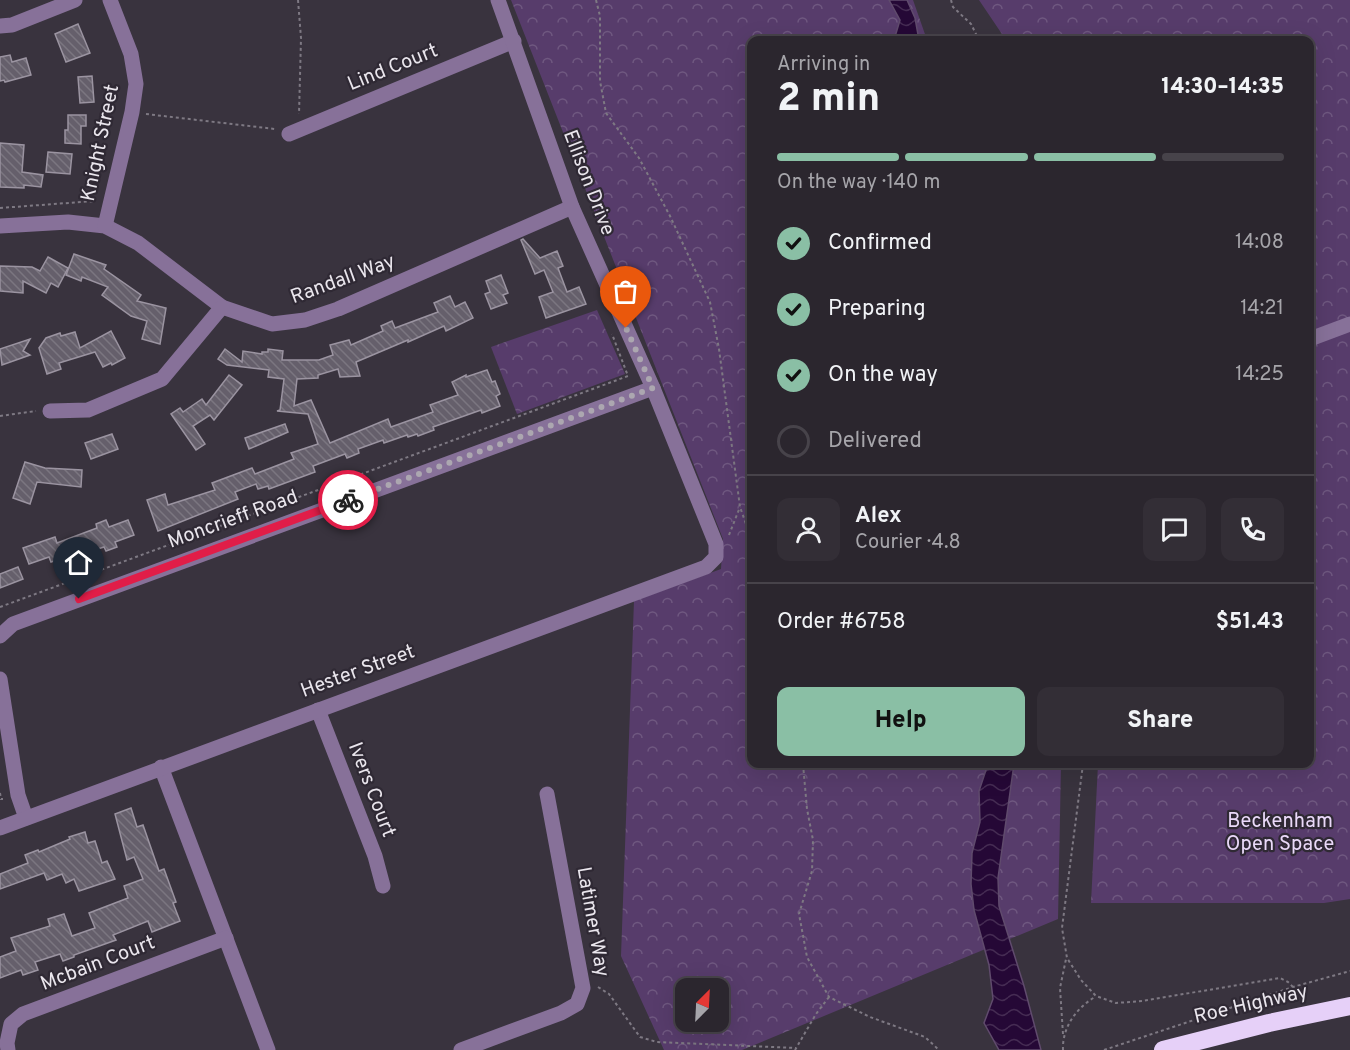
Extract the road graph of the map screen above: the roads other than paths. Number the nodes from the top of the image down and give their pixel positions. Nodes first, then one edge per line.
1 (75, 0) edge
2 (110, 0) edge
3 (498, 0) edge
4 (0, 26) edge
5 (514, 41) junction
6 (295, 131) road end
7 (572, 207) junction
8 (0, 226) edge
9 (105, 226) junction
10 (222, 307) junction
11 (1350, 324) edge
12 (1314, 338) edge
13 (653, 388) junction
14 (50, 411) road end
15 (716, 544) joint
16 (0, 636) edge
17 (0, 679) edge
18 (318, 710) junction
19 (162, 767) junction
20 (547, 794) dead end
21 (26, 818) junction
22 (0, 828) edge
23 (383, 886) dead end
24 (226, 938) junction
25 (1350, 994) edge
26 (1350, 1006) edge
27 (1269, 1023) junction
28 (8, 1050) edge
29 (268, 1050) edge
30 (461, 1050) edge
31 (1163, 1050) edge

1 - 4 street
2 - 9 street, Knight Street
3 - 5 street, Ellison Drive
5 - 6 street, Lind Court
5 - 7 street, Ellison Drive
7 - 10 street, Randall Way
7 - 13 street, Ellison Drive
8 - 9 street, Randall Way
9 - 10 street, Randall Way
10 - 14 street
11 - 12 street
13 - 15 street, Ellison Drive
13 - 16 street, Moncrieff Road
15 - 18 street, Hester Street
17 - 21 street
18 - 19 street, Hester Street
18 - 23 street, Ivers Court
19 - 21 street, Hester Street
19 - 24 street
20 - 30 street, Latimer Way
21 - 22 street, Hester Street
24 - 28 street, Mcbain Court
24 - 29 street
25 - 27 highway
26 - 27 highway, Roe Highway
27 - 31 highway, Roe Highway

